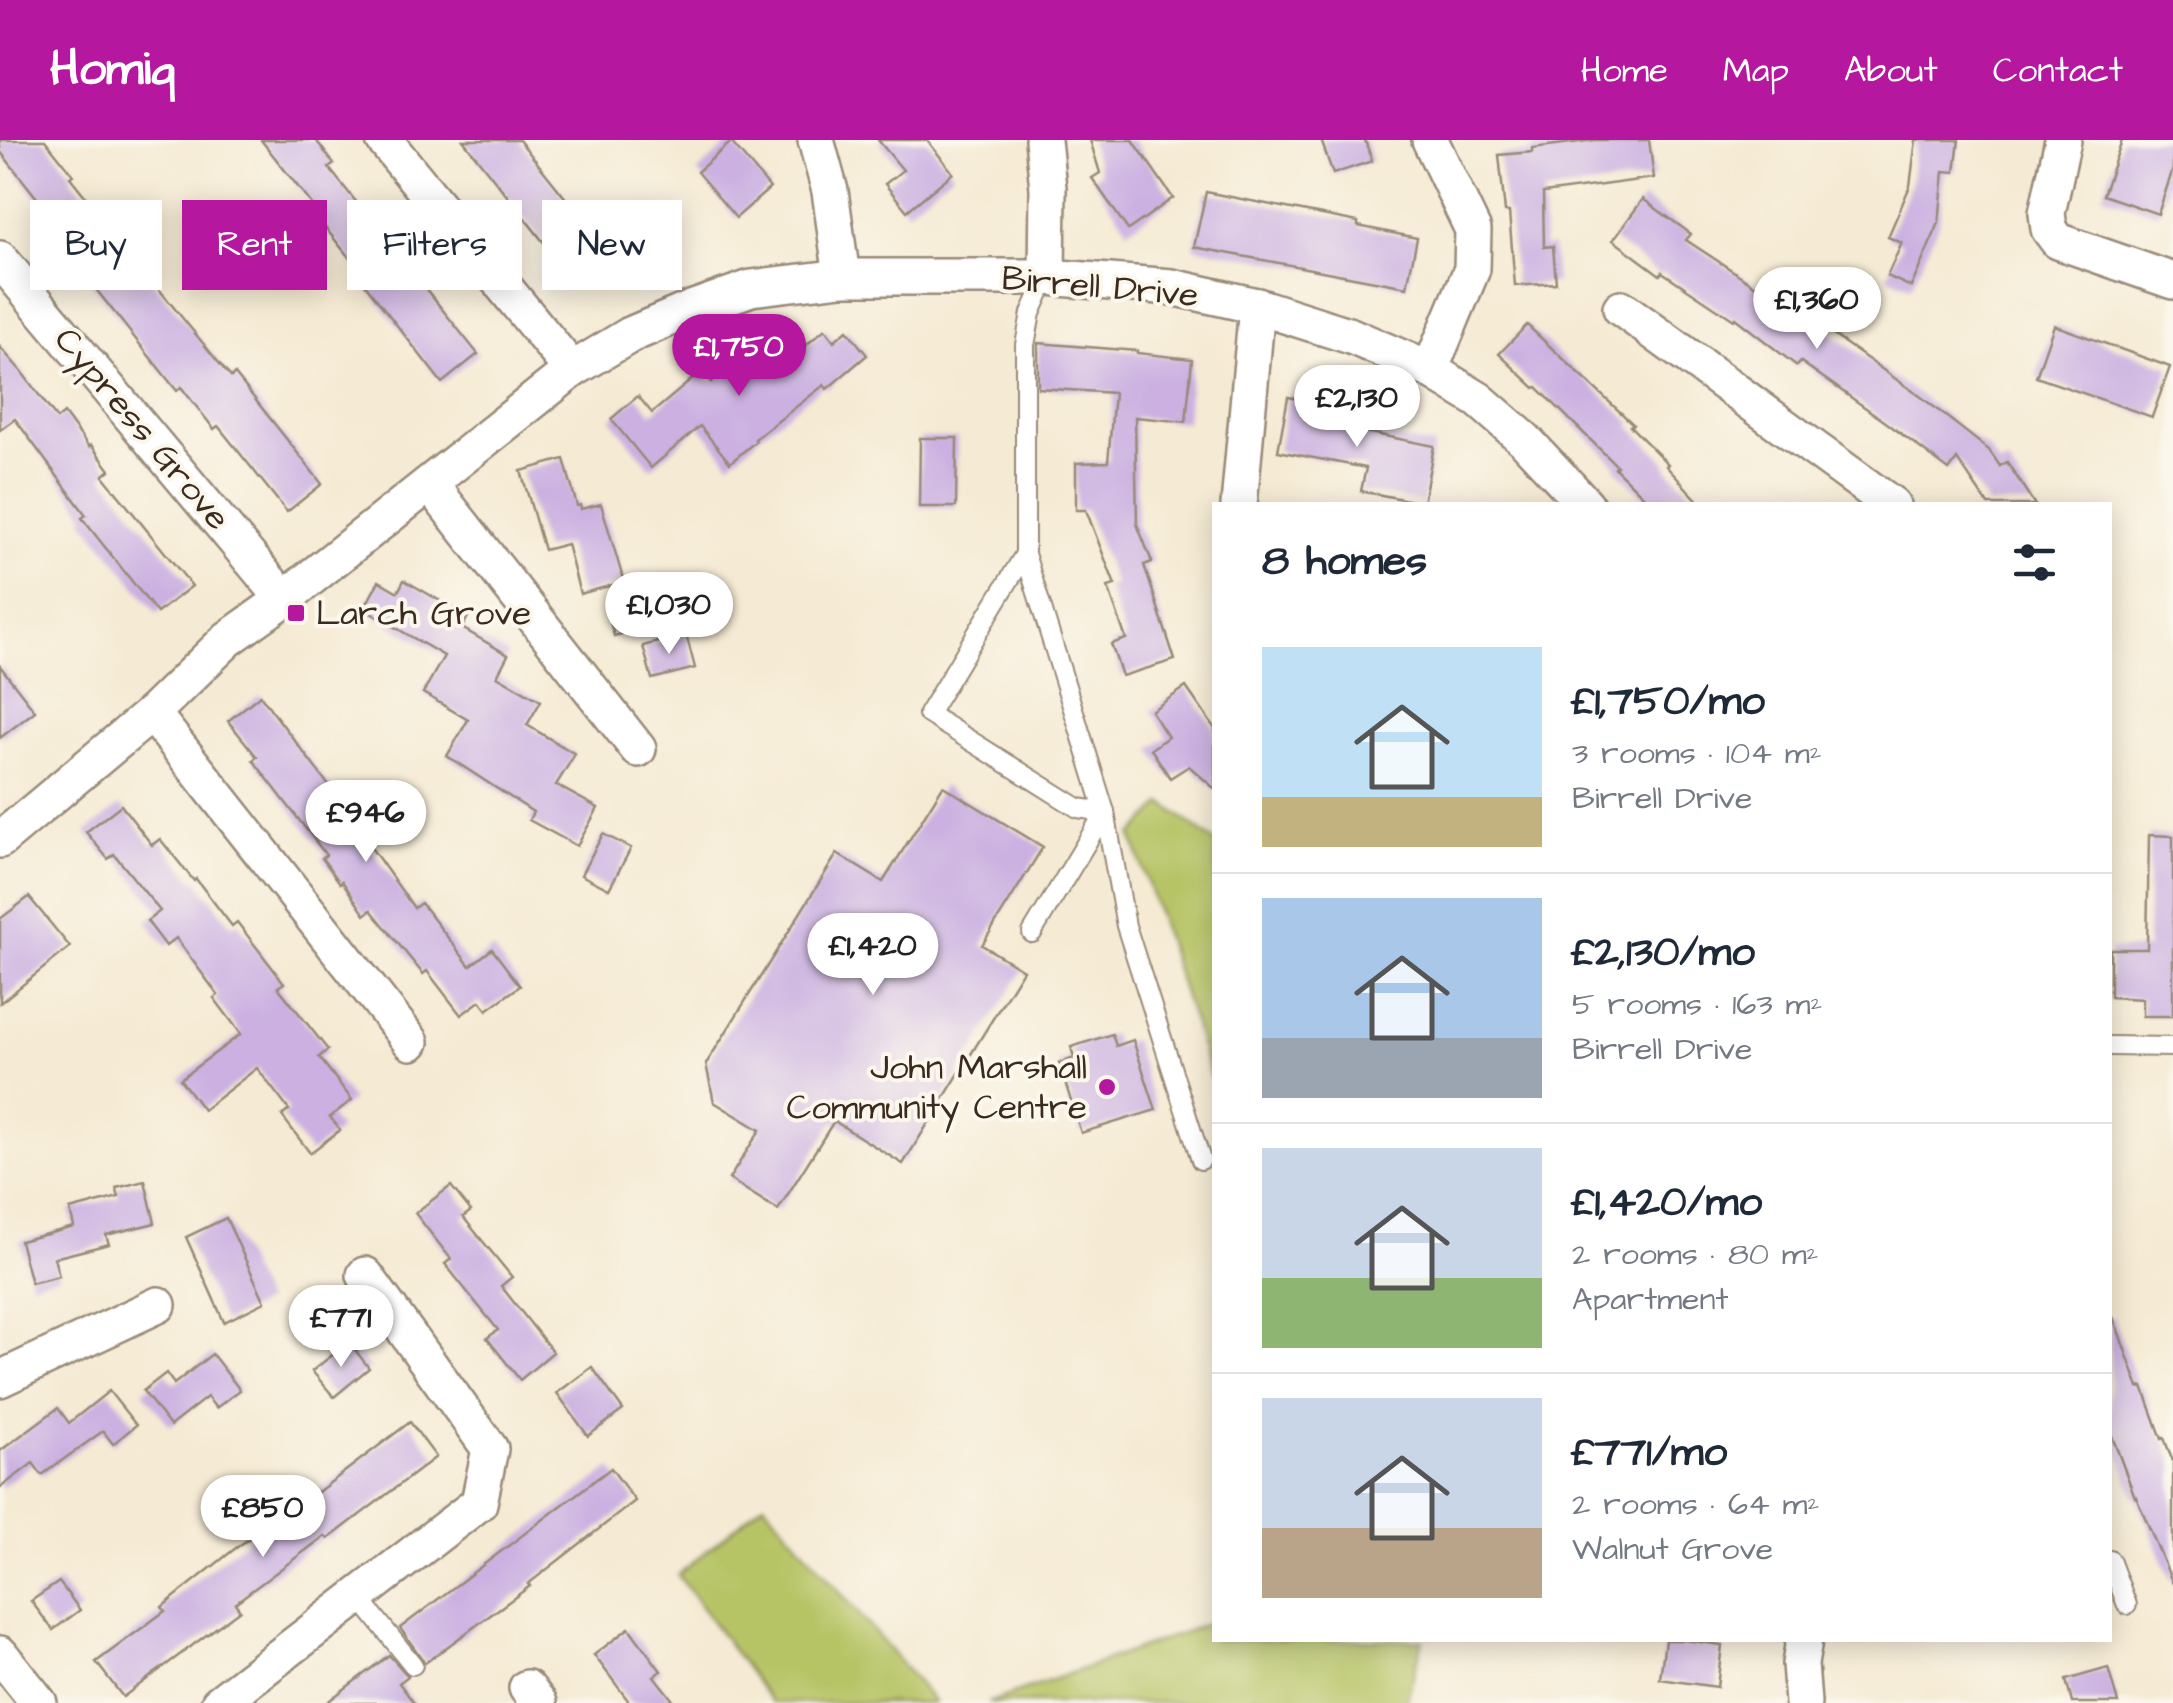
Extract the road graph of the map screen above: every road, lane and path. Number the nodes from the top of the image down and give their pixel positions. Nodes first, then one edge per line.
1 (384, 140) edge
2 (816, 140) edge
3 (1043, 140) edge
4 (1430, 140) edge
5 (2064, 140) edge
6 (0, 258) edge
7 (1047, 276) junction
8 (842, 277) junction
9 (2173, 281) edge
10 (1257, 306) junction
11 (1621, 308) dead end
12 (572, 370) junction
13 (1430, 370) junction
14 (430, 484) junction
15 (1239, 502) edge
16 (1583, 502) edge
17 (1887, 502) edge
18 (1025, 554) junction
19 (284, 599) junction
20 (152, 713) junction
21 (638, 750) dead end
22 (1105, 812) junction
23 (0, 840) edge
24 (1032, 933) dead end
25 (412, 1042) dead end
26 (2112, 1046) edge
27 (2173, 1047) edge
28 (1201, 1160) dead end
29 (366, 1275) dead end
30 (158, 1304) dead end
31 (0, 1380) edge
32 (2112, 1566) edge
33 (358, 1596) junction
34 (2126, 1606) dead end
35 (1804, 1642) edge
36 (0, 1654) edge
37 (413, 1664) dead end
38 (39, 1703) edge
39 (219, 1703) edge
40 (1804, 1703) edge

1 - 12 street
2 - 8 street
3 - 7 street
4 - 13 street
5 - 9 street
6 - 19 street, Cypress Grove
7 - 8 street, Birrell Drive
7 - 10 street, Birrell Drive
7 - 18 lane
8 - 12 street, Birrell Drive
10 - 13 street, Birrell Drive
10 - 15 street
11 - 17 street
12 - 14 street, Birrell Drive
13 - 16 street, Birrell Drive
14 - 19 street, Birrell Drive
14 - 21 street
18 - 22 lane
18 - 22 lane
19 - 20 street, Birrell Drive
20 - 23 street, Birrell Drive
20 - 25 street
22 - 24 lane
22 - 28 lane
26 - 27 lane
29 - 33 street
30 - 31 street
32 - 34 lane
33 - 37 lane
33 - 39 street
35 - 40 street
36 - 38 street

